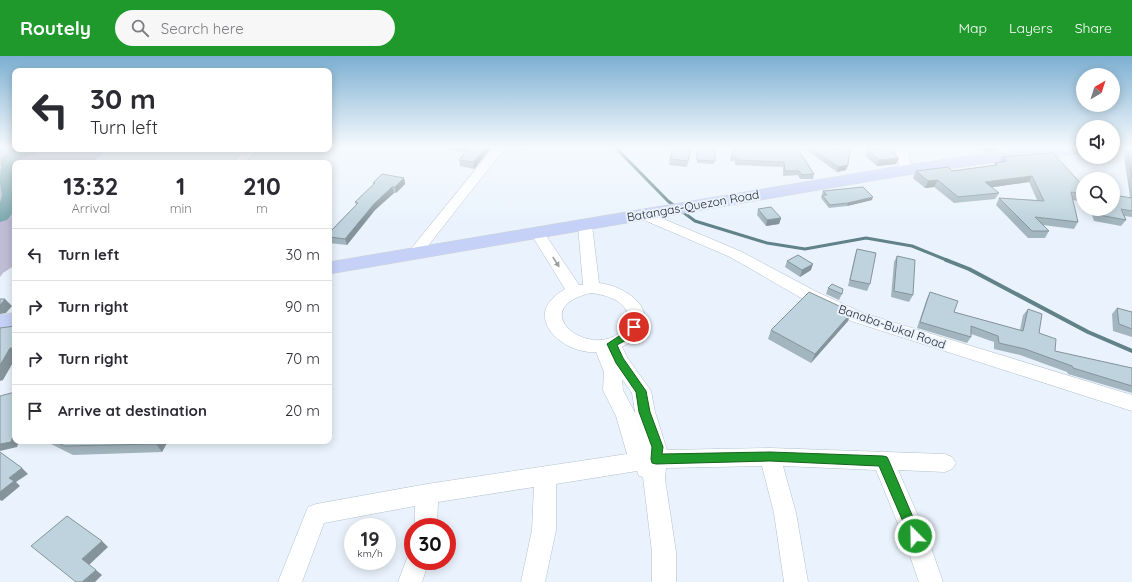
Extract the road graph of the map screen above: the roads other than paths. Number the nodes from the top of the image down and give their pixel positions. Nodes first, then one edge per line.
1 (479, 173) edge
2 (891, 173) edge
3 (642, 214) junction
4 (585, 225) junction
5 (538, 234) junction
6 (415, 253) junction
7 (332, 267) edge
8 (591, 288) junction
9 (574, 291) junction
10 (12, 321) edge
11 (0, 323) edge
12 (607, 345) junction
13 (1132, 403) edge
14 (635, 414) junction
15 (770, 457) junction
16 (883, 461) junction
17 (945, 463) dead end
18 (651, 467) junction
19 (545, 476) junction
20 (427, 494) junction
21 (426, 518) edge
22 (414, 570) edge
23 (290, 582) edge
24 (410, 582) edge
25 (533, 582) edge
26 (664, 582) edge
27 (796, 582) edge
28 (931, 582) edge

1 - 6 street
2 - 3 main road, Batangas-Quezon Road
3 - 4 main road, Batangas-Quezon Road
3 - 13 street, Banaba-Bukal Road
4 - 5 main road, Batangas-Quezon Road
4 - 8 street
5 - 6 main road, Batangas-Quezon Road
5 -> 9 street
6 - 7 main road, Batangas-Quezon Road
8 - 9 street
8 - 12 street
9 - 12 street
10 - 11 main road
12 - 14 street
12 - 14 street
14 - 18 street
15 - 16 street
15 - 18 street
15 - 27 street
16 - 17 street
16 - 28 street
18 - 19 street
18 - 26 street
19 - 20 street
19 - 25 street
20 - 21 street
20 - 23 street
22 - 24 street

